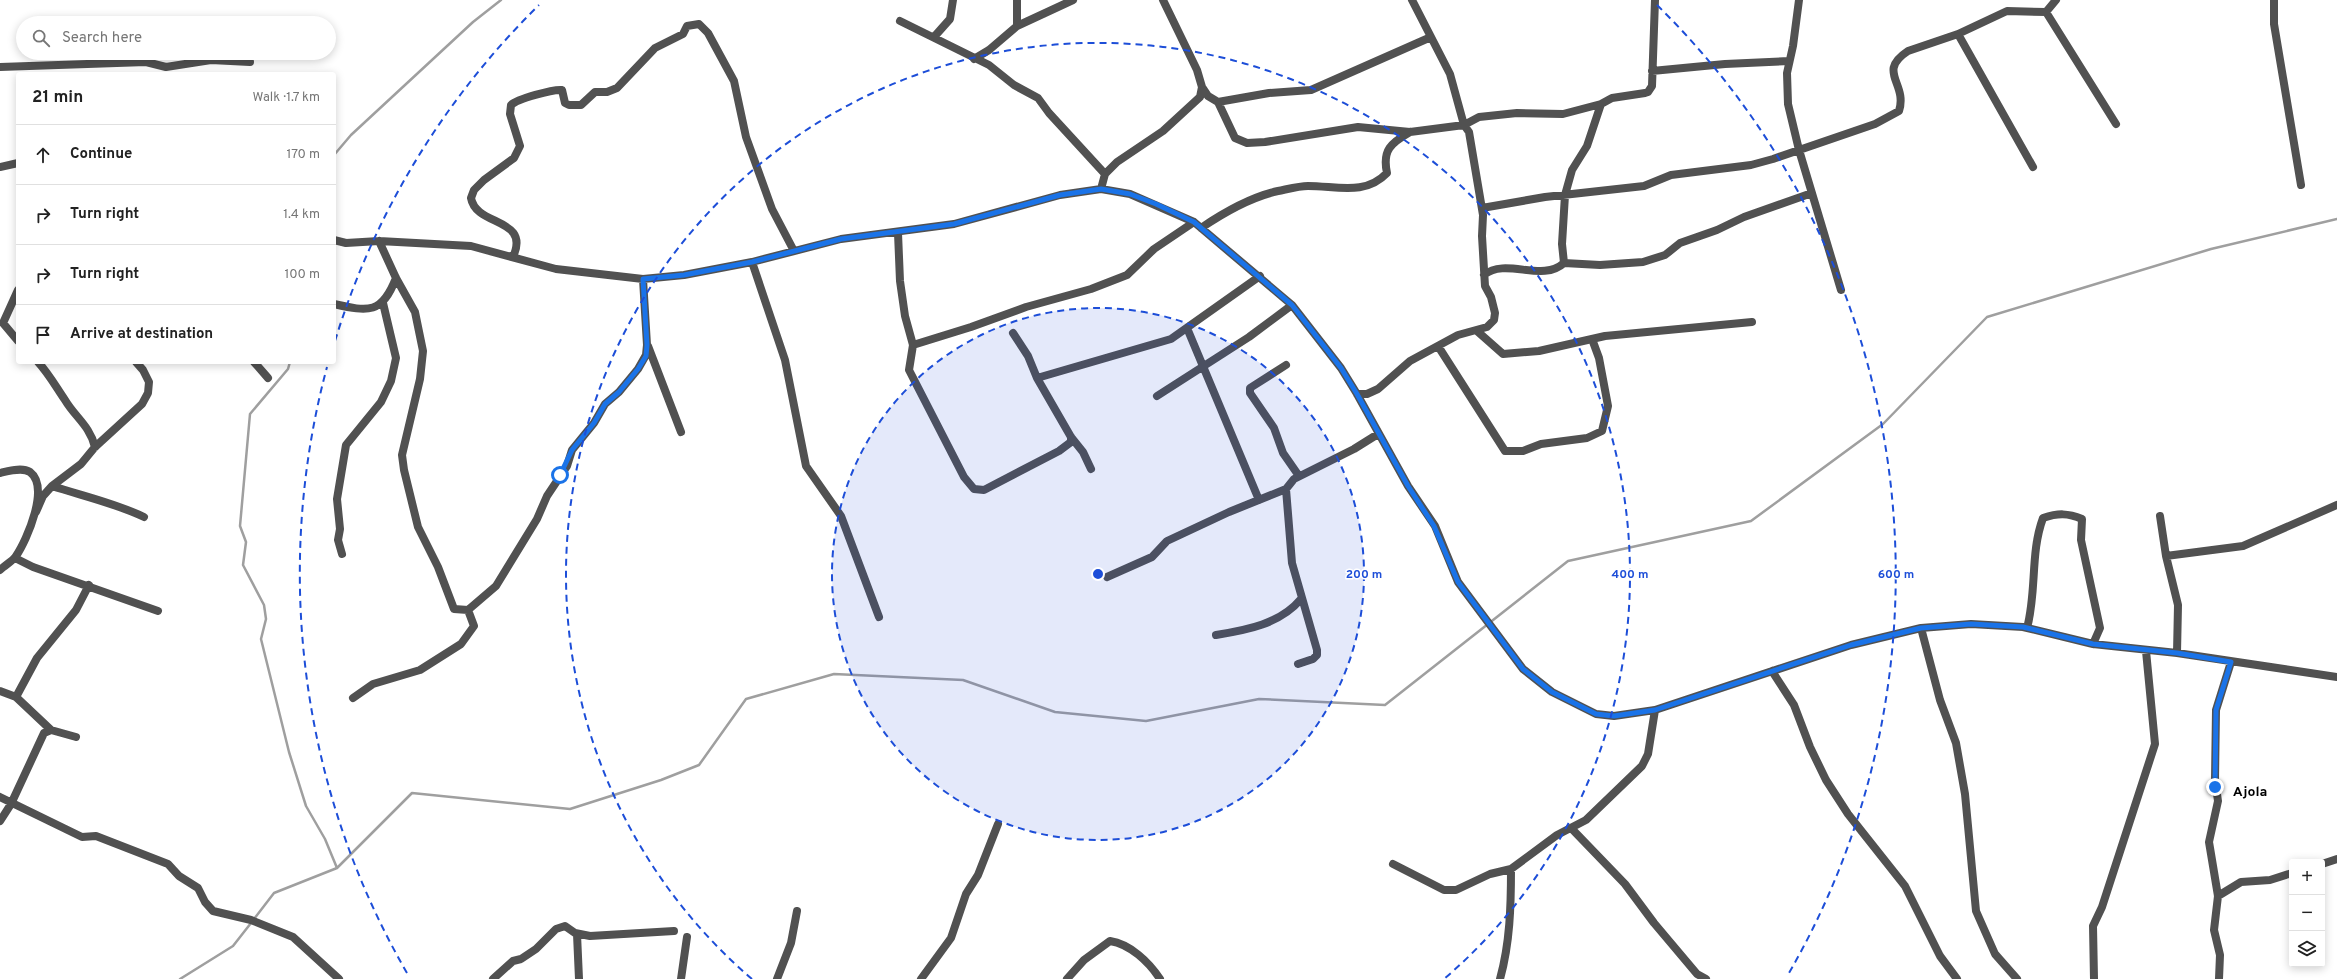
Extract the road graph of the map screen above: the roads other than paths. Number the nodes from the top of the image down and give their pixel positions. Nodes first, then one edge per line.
1 (953, 0) edge
2 (1017, 0) edge
3 (1073, 0) edge
4 (1163, 0) edge
5 (1412, 0) edge
6 (1655, 0) edge
7 (1799, 0) edge
8 (2056, 0) edge
9 (2274, 0) edge
10 (2046, 12) junction
11 (900, 21) dead end
12 (1017, 26) junction
13 (1958, 34) junction
14 (934, 37) junction
15 (1431, 37) junction
16 (974, 59) junction
17 (1789, 61) junction
18 (250, 62) dead end
19 (62, 65) junction
20 (0, 67) edge
21 (1652, 71) junction
22 (63, 72) edge
23 (1202, 87) junction
24 (1218, 102) junction
25 (1601, 104) junction
26 (2116, 124) dead end
27 (1464, 125) junction
28 (1410, 132) junction
29 (1799, 150) junction
30 (16, 163) edge
31 (0, 167) edge
32 (2033, 167) dead end
33 (1106, 174) junction
34 (2301, 185) dead end
35 (1101, 189) junction
36 (1812, 193) junction
37 (1565, 195) junction
38 (1482, 208) junction
39 (1194, 222) junction
40 (1201, 228) junction
41 (898, 233) junction
42 (336, 240) edge
43 (379, 241) junction
44 (794, 251) junction
45 (513, 257) junction
46 (752, 262) junction
47 (1564, 263) junction
48 (1484, 275) junction
49 (1260, 276) junction
50 (396, 278) junction
51 (643, 279) junction
52 (1841, 290) dead end
53 (16, 294) edge
54 (383, 303) junction
55 (336, 304) edge
56 (1292, 305) junction
57 (1752, 322) dead end
58 (1, 324) edge
59 (1187, 328) junction
60 (1477, 331) junction
61 (1013, 333) dead end
62 (16, 339) edge
63 (1592, 339) junction
64 (647, 345) junction
65 (914, 345) junction
66 (1438, 346) junction
67 (40, 364) edge
68 (138, 364) edge
69 (256, 364) edge
70 (1204, 365) junction
71 (1286, 365) dead end
72 (268, 378) dead end
73 (1037, 378) junction
74 (1357, 394) junction
75 (1157, 396) dead end
76 (681, 432) dead end
77 (1378, 434) junction
78 (1070, 438) junction
79 (95, 447) junction
80 (1091, 469) dead end
81 (0, 473) edge
82 (1299, 476) junction
83 (52, 486) junction
84 (1286, 489) junction
85 (1259, 500) junction
86 (2337, 505) edge
87 (36, 512) junction
88 (2160, 516) dead end
89 (144, 517) dead end
90 (342, 554) dead end
91 (2166, 556) junction
92 (16, 558) junction
93 (0, 570) edge
94 (1107, 577) dead end
95 (89, 585) junction
96 (1301, 599) junction
97 (468, 610) junction
98 (158, 611) dead end
99 (879, 617) dead end
100 (1921, 628) junction
101 (2026, 628) junction
102 (1216, 635) dead end
103 (2093, 644) junction
104 (2146, 651) junction
105 (2177, 653) junction
106 (2231, 662) junction
107 (1298, 664) dead end
108 (1772, 671) junction
109 (2337, 677) edge
110 (0, 691) edge
111 (16, 696) junction
112 (353, 698) dead end
113 (1655, 710) junction
114 (51, 730) junction
115 (76, 737) dead end
116 (0, 797) edge
117 (11, 804) junction
118 (0, 821) edge
119 (998, 824) dead end
120 (1572, 829) junction
121 (2337, 859) edge
122 (2325, 863) edge
123 (1393, 864) dead end
124 (1511, 869) junction
125 (2289, 874) edge
126 (2218, 896) junction
127 (797, 910) dead end
128 (674, 931) dead end
129 (577, 934) junction
130 (687, 937) dead end
131 (498, 978) edge
132 (339, 979) edge
133 (579, 979) edge
134 (681, 979) edge
135 (777, 979) edge
136 (921, 979) edge
137 (1067, 979) edge
138 (1160, 979) edge
139 (1500, 979) edge
140 (1706, 979) edge
141 (1957, 979) edge
142 (2017, 979) edge
143 (2094, 979) edge
144 (2219, 979) edge

1 - 14 street
2 - 12 street
3 - 12 street
4 - 23 street
5 - 15 street
6 - 21 street
7 - 17 street
8 - 10 street
9 - 34 street
10 - 13 street
10 - 26 street
11 - 14 street
12 - 16 street
13 - 29 street
13 - 32 street
14 - 16 street
15 - 24 street
15 - 27 street
16 - 33 street
17 - 21 street
17 - 29 street
18 - 19 street
19 - 20 street
19 - 22 street
21 - 25 street
23 - 24 street
23 - 33 street
24 - 28 street
25 - 27 street
25 - 37 street
27 - 28 street
27 - 38 street
28 - 40 street
29 - 36 street
29 - 37 street
30 - 31 street
33 - 35 street
35 - 39 street
35 - 41 street
36 - 47 street
36 - 52 street
37 - 38 street
37 - 47 street
38 - 48 street
39 - 40 street
39 - 65 street
40 - 49 street
41 - 44 street
41 - 65 street
42 - 43 street
43 - 45 street
43 - 50 street
44 - 45 street
44 - 46 street
45 - 51 street
46 - 51 street
46 - 99 street
47 - 48 street
48 - 60 street
49 - 56 street
49 - 59 street
50 - 54 street
50 - 97 street
51 - 64 street
53 - 58 street
54 - 55 street
54 - 90 street
56 - 70 street
56 - 74 street
57 - 63 street
58 - 62 street
59 - 70 street
59 - 73 street
60 - 63 street
60 - 66 street
61 - 73 street
63 - 66 street
64 - 76 street
64 - 97 street
65 - 78 street
66 - 74 street
67 - 79 street
68 - 79 street
69 - 72 street
70 - 75 street
70 - 85 street
71 - 82 street
73 - 78 street
74 - 77 street
77 - 82 street
77 - 113 street
78 - 80 street
79 - 83 street
81 - 87 street
82 - 84 street
83 - 87 street
83 - 89 street
84 - 85 street
84 - 96 street
85 - 94 street
86 - 91 street
87 - 92 street
88 - 91 street
91 - 105 street
92 - 93 street
92 - 95 street
95 - 98 street
95 - 111 street
96 - 102 street
96 - 107 street
97 - 112 street
100 - 101 street
100 - 108 street
100 - 142 street
101 - 103 street
101 - 103 street
103 - 104 street
104 - 105 street
104 - 143 street
105 - 106 street
106 - 109 street
106 - 126 street
108 - 113 street
108 - 141 street
110 - 111 street
111 - 114 street
113 - 120 street
114 - 115 street
114 - 117 street
116 - 117 street
117 - 118 street
117 - 132 street
119 - 136 street
120 - 124 street
120 - 140 street
121 - 122 street
123 - 124 street
124 - 139 street
125 - 126 street
126 - 144 street
127 - 135 street
128 - 129 street
129 - 131 street
129 - 133 street
130 - 134 street
137 - 138 street

